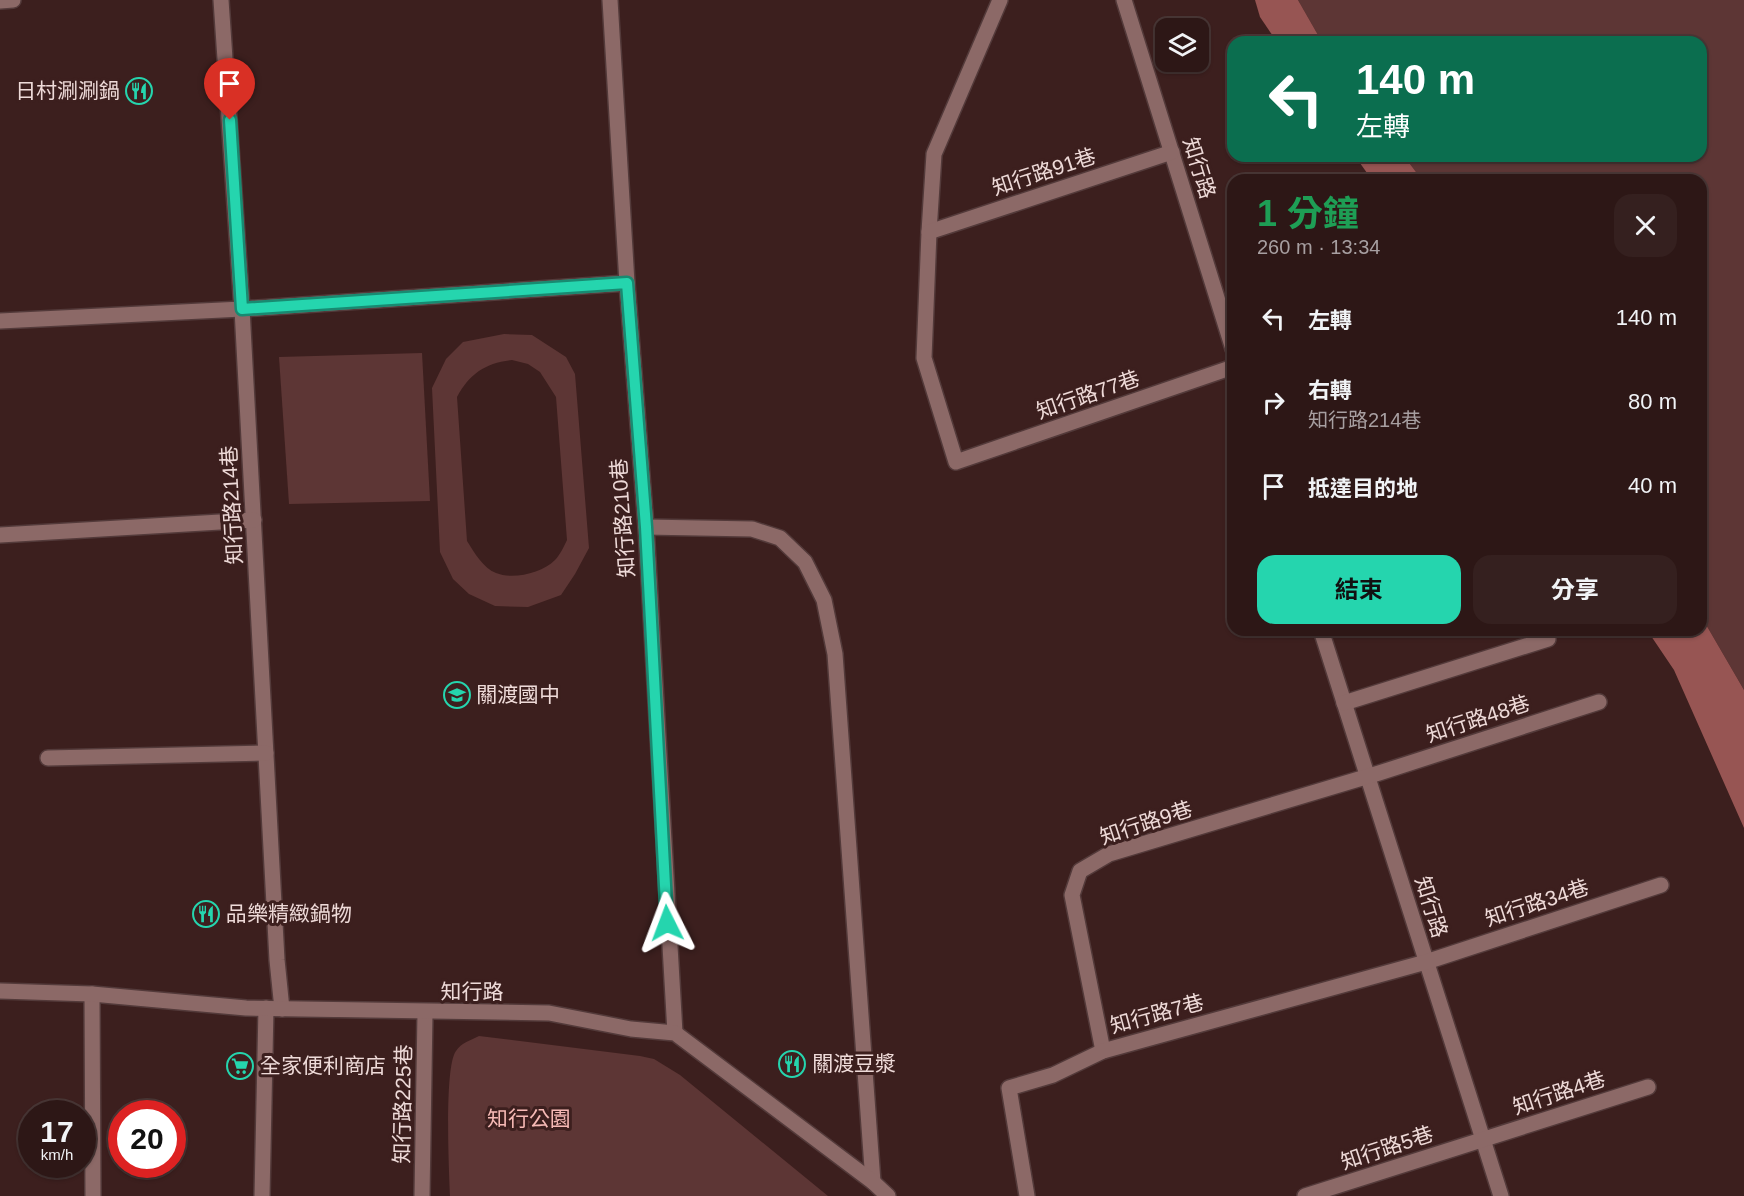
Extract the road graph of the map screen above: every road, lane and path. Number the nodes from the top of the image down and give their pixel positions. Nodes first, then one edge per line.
1 (13, 0) edge
2 (220, 0) edge
3 (610, 0) edge
4 (1000, 0) edge
5 (1124, 0) edge
6 (0, 1) edge
7 (1172, 152) junction
8 (929, 232) junction
9 (627, 283) junction
10 (242, 309) junction
11 (0, 321) edge
12 (1227, 330) edge
13 (1227, 369) edge
14 (254, 520) junction
15 (646, 527) junction
16 (0, 535) edge
17 (1323, 636) edge
18 (1548, 639) dead end
19 (1599, 702) dead end
20 (1344, 703) junction
21 (266, 753) junction
22 (48, 758) dead end
23 (1368, 776) junction
24 (1661, 885) dead end
25 (1426, 962) junction
26 (0, 991) edge
27 (92, 994) junction
28 (266, 1008) junction
29 (282, 1009) junction
30 (425, 1013) junction
31 (675, 1033) junction
32 (1103, 1051) junction
33 (1648, 1087) dead end
34 (1482, 1140) junction
35 (873, 1182) junction
36 (93, 1196) edge
37 (262, 1196) edge
38 (422, 1196) edge
39 (888, 1196) edge
40 (1027, 1196) edge
41 (1305, 1196) edge
42 (1501, 1196) edge

1 - 6 street
2 - 10 street, 知行路214巷
3 - 9 street, 知行路210巷
4 - 8 street
5 - 7 street, 知行路
7 - 8 street, 知行路91巷
7 - 12 street, 知行路
8 - 13 street, 知行路77巷
9 - 10 street
9 - 15 street, 知行路210巷
10 - 11 street
10 - 14 street, 知行路214巷
14 - 16 street
14 - 21 street, 知行路214巷
15 - 31 street, 知行路210巷
15 - 35 street
17 - 20 street, 知行路
18 - 20 street
19 - 23 street, 知行路48巷
20 - 23 street, 知行路
21 - 22 street
21 - 29 street, 知行路214巷
23 - 25 street, 知行路
23 - 32 street, 知行路9巷
24 - 25 street, 知行路34巷
25 - 32 street, 知行路7巷
25 - 34 street, 知行路
26 - 27 street, 知行路
27 - 28 street, 知行路
27 - 36 street
28 - 29 street, 知行路
28 - 37 street
29 - 30 street, 知行路
30 - 31 street, 知行路
30 - 38 street, 知行路225巷
31 - 35 street
32 - 40 street, 知行路7巷
33 - 34 street, 知行路4巷
34 - 41 street, 知行路5巷
34 - 42 street, 知行路
35 - 39 street

